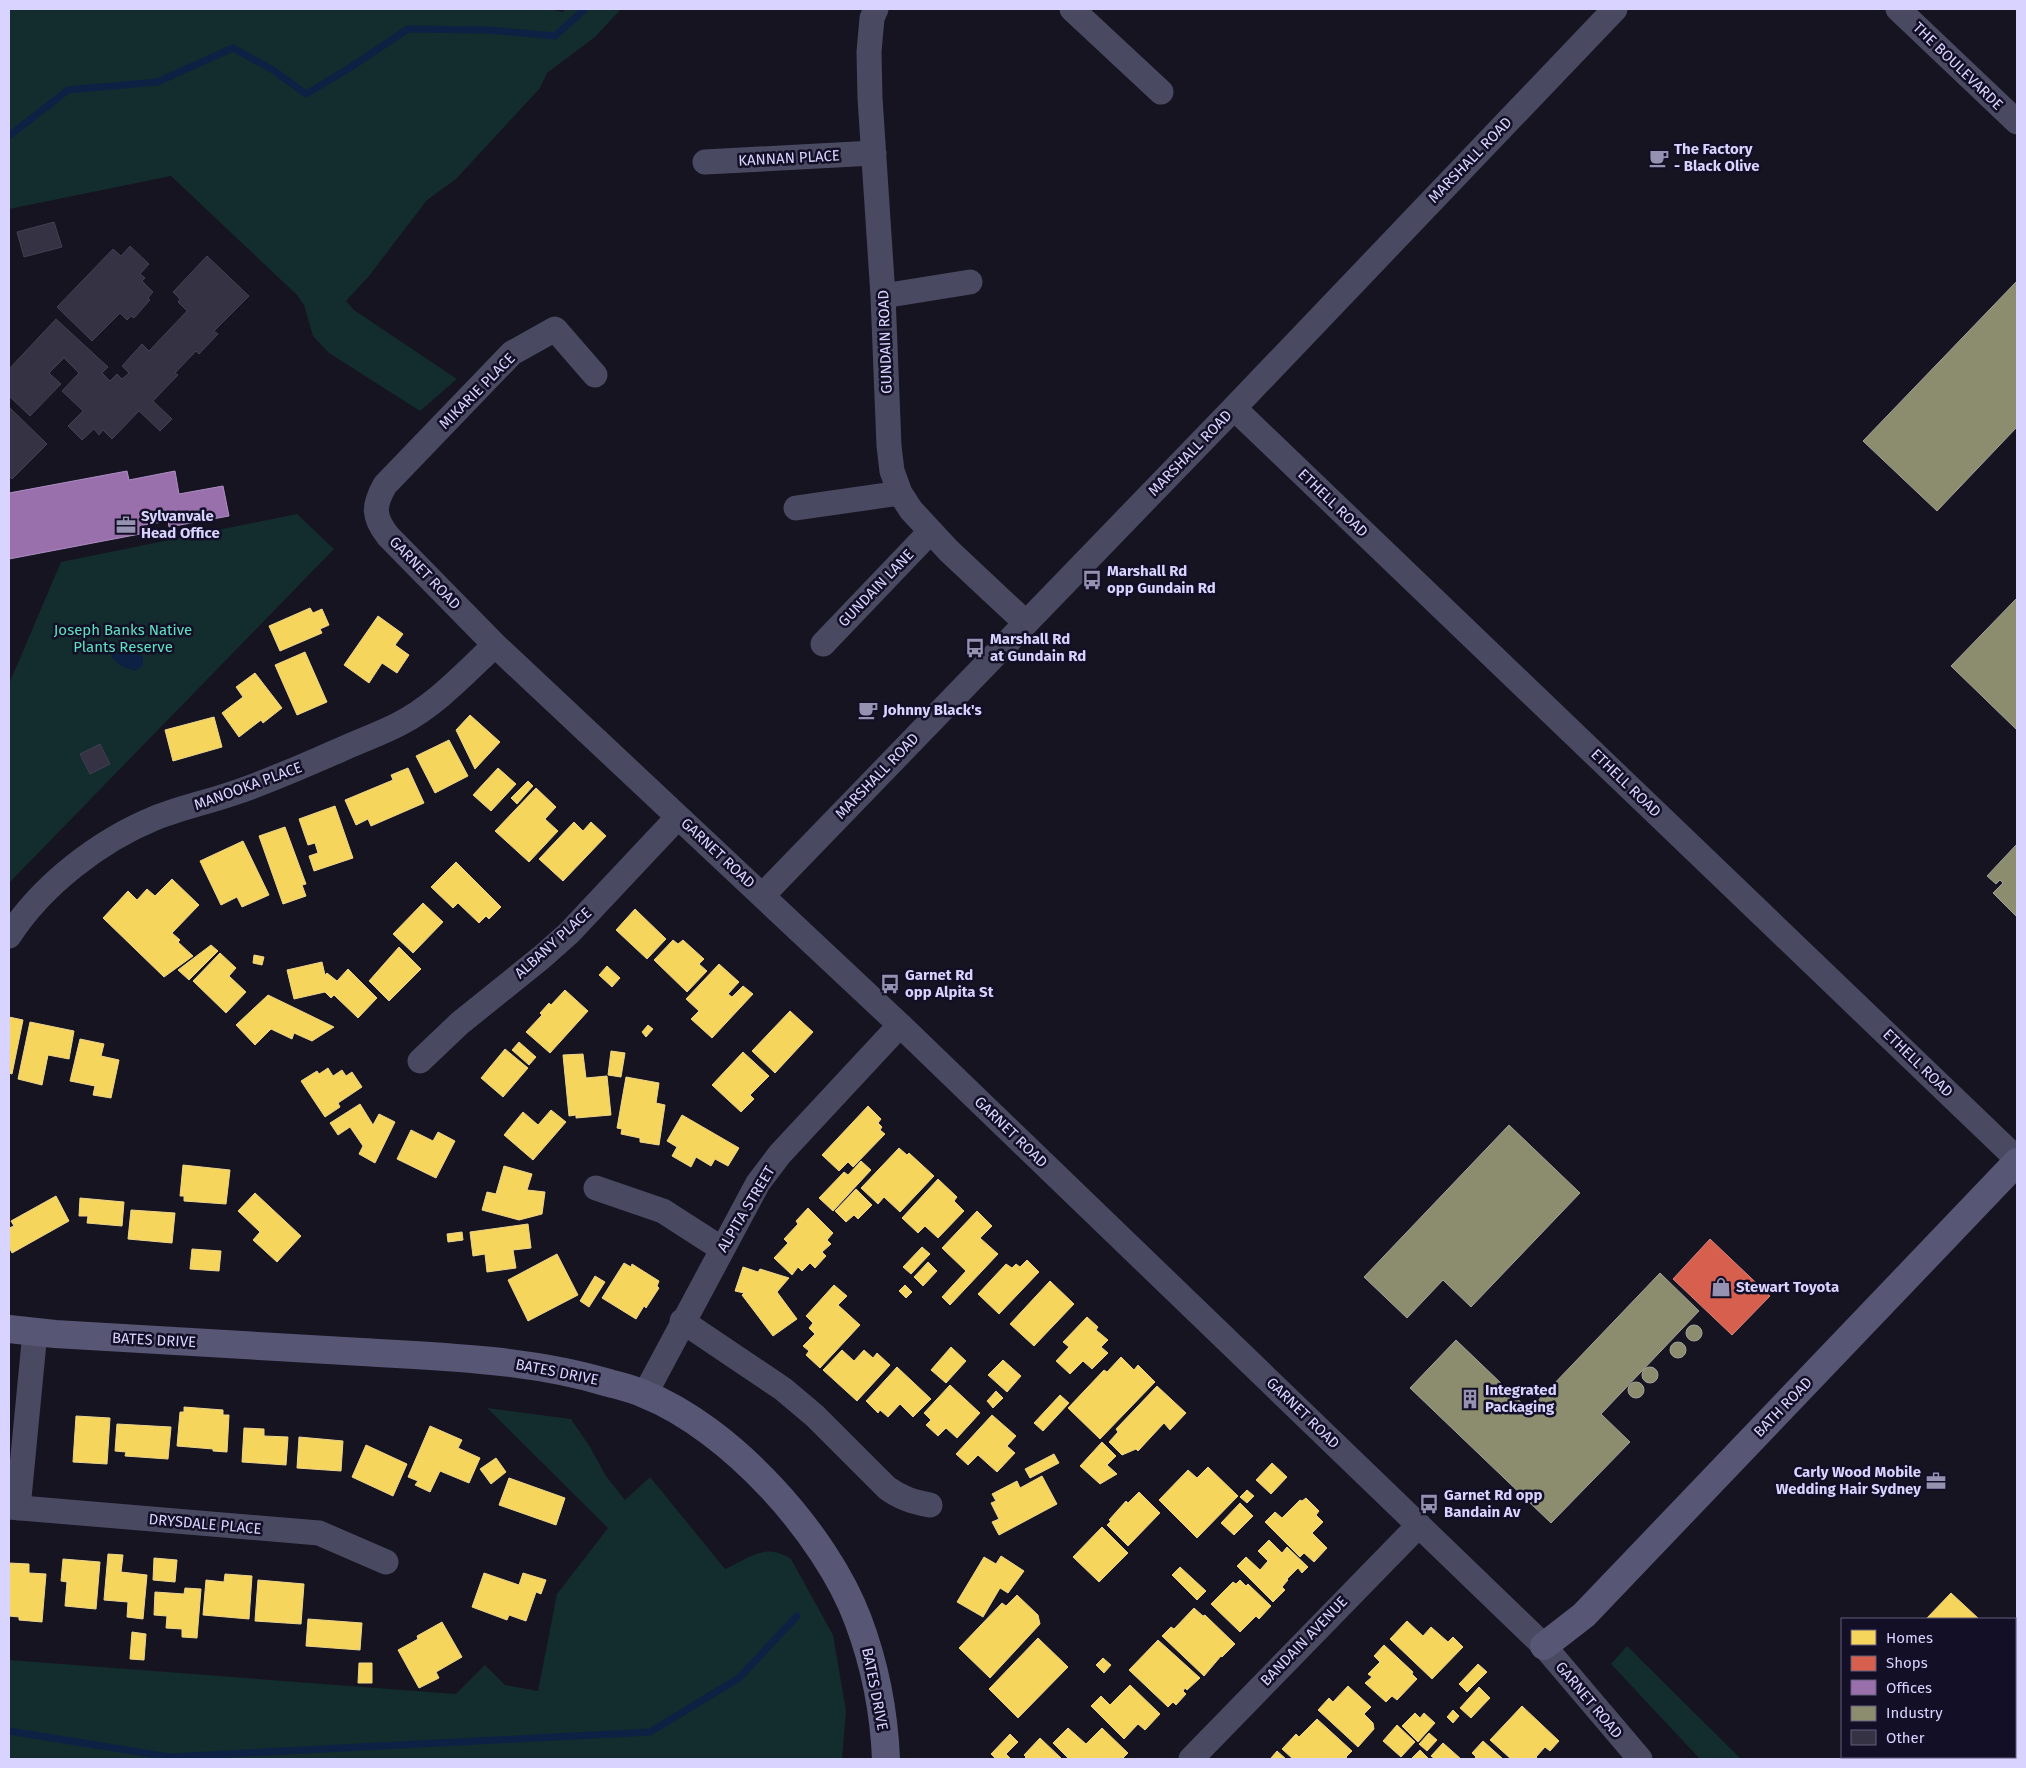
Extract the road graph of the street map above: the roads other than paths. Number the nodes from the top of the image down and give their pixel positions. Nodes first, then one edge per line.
1 (876, 9) edge
2 (1072, 9) edge
3 (1615, 9) edge
4 (1898, 9) edge
5 (1160, 92) dead end
6 (2017, 122) edge
7 (874, 153) junction
8 (705, 162) dead end
9 (970, 282) dead end
10 (883, 296) junction
11 (595, 375) dead end
12 (1234, 408) junction
13 (900, 493) junction
14 (796, 508) dead end
15 (376, 514) joint
16 (930, 532) junction
17 (1026, 623) junction
18 (823, 644) dead end
19 (496, 645) junction
20 (678, 817) junction
21 (763, 895) junction
22 (9, 936) edge
23 (900, 1025) junction
24 (420, 1061) dead end
25 (2017, 1160) edge
26 (596, 1188) dead end
27 (722, 1249) junction
28 (682, 1321) junction
29 (22, 1330) edge
30 (644, 1394) junction
31 (930, 1505) dead end
32 (14, 1507) edge
33 (1419, 1525) junction
34 (386, 1562) dead end
35 (1544, 1646) junction
36 (1632, 1756) edge
37 (886, 1759) edge
38 (1190, 1759) edge

1 - 7 street, GUNDAIN ROAD
2 - 5 street
3 - 12 street, MARSHALL ROAD
4 - 6 street, THE BOULEVARDE
7 - 8 street, KANNAN PLACE
7 - 10 street, GUNDAIN ROAD
9 - 10 street
10 - 13 street, GUNDAIN ROAD
11 - 15 street, MIKARIE PLACE
12 - 17 street, MARSHALL ROAD
12 - 25 street, ETHELL ROAD
13 - 14 street
13 - 16 street, GUNDAIN ROAD
15 - 19 street, GARNET ROAD
16 - 17 street, GUNDAIN ROAD
16 - 18 street, GUNDAIN LANE
17 - 21 street, MARSHALL ROAD
19 - 20 street, GARNET ROAD
19 - 22 street, MANOOKA PLACE
20 - 21 street, GARNET ROAD
20 - 24 street, ALBANY PLACE
21 - 23 street, GARNET ROAD
23 - 27 street, ALPITA STREET
23 - 33 street, GARNET ROAD
25 - 35 main road, BATH ROAD
26 - 27 street
27 - 28 street, ALPITA STREET
28 - 30 street, ALPITA STREET
28 - 31 street
29 - 30 main road, BATES DRIVE
29 - 32 street, DRYSDALE PLACE
30 - 37 main road, BATES DRIVE
32 - 34 street, DRYSDALE PLACE
33 - 35 street, GARNET ROAD
33 - 38 street, BANDAIN AVENUE
35 - 36 street, GARNET ROAD

